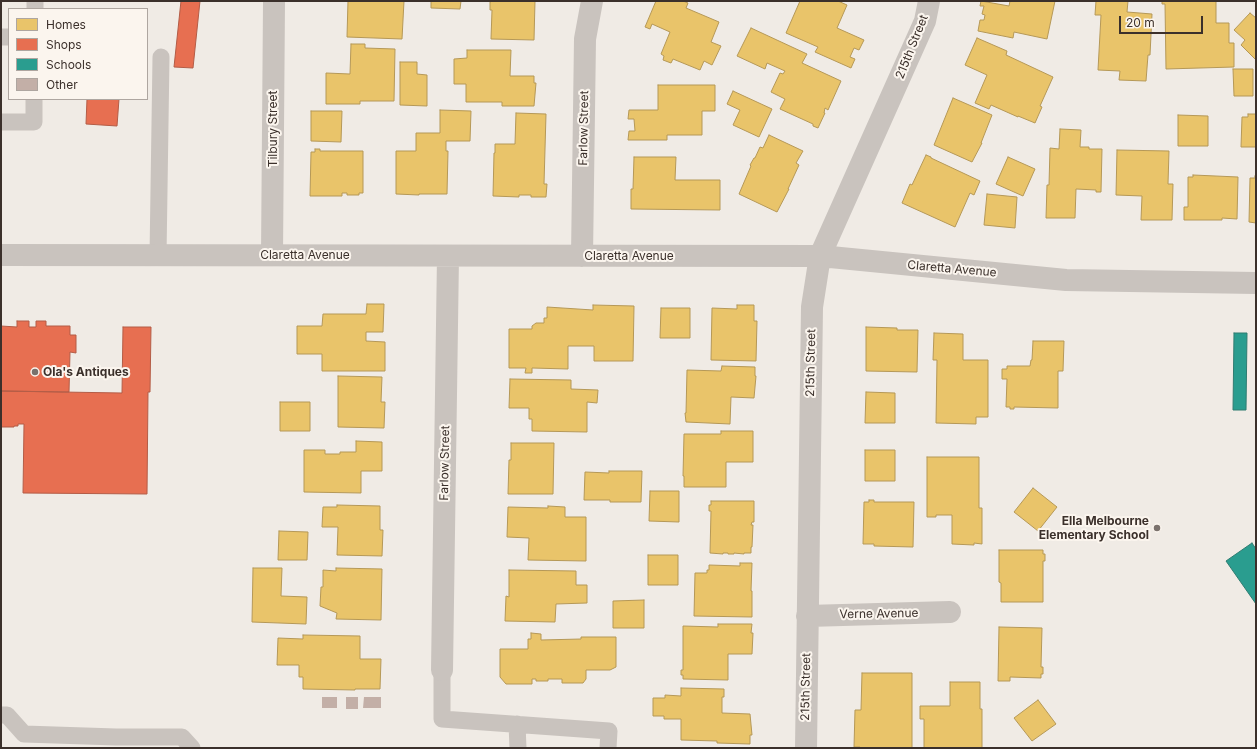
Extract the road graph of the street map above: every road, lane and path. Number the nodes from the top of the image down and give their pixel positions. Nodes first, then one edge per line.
1 (592, 1) edge
2 (929, 1) edge
3 (274, 2) dead end
4 (160, 57) dead end
5 (34, 100) edge
6 (1, 122) edge
7 (1, 255) edge
8 (272, 255) junction
9 (158, 256) junction
10 (448, 256) junction
11 (582, 256) junction
12 (820, 256) junction
13 (1256, 283) edge
14 (950, 612) dead end
15 (807, 616) junction
16 (442, 670) joint
17 (1, 715) edge
18 (518, 724) junction
19 (116, 743) edge
20 (192, 748) edge
21 (518, 748) edge
22 (608, 748) edge
23 (806, 748) edge

1 - 11 street, Farlow Street
2 - 12 street, 215th Street
3 - 8 street, Tilbury Street
4 - 9 lane
5 - 6 lane
7 - 9 street, Claretta Avenue
8 - 9 street, Claretta Avenue
8 - 10 street, Claretta Avenue
10 - 11 street, Claretta Avenue
10 - 16 street, Farlow Street
11 - 12 street, Claretta Avenue
12 - 13 street, Claretta Avenue
12 - 15 street, 215th Street
14 - 15 street, Verne Avenue
15 - 23 street, 215th Street
16 - 18 lane
17 - 19 lane
18 - 21 lane
18 - 22 lane
19 - 20 lane

